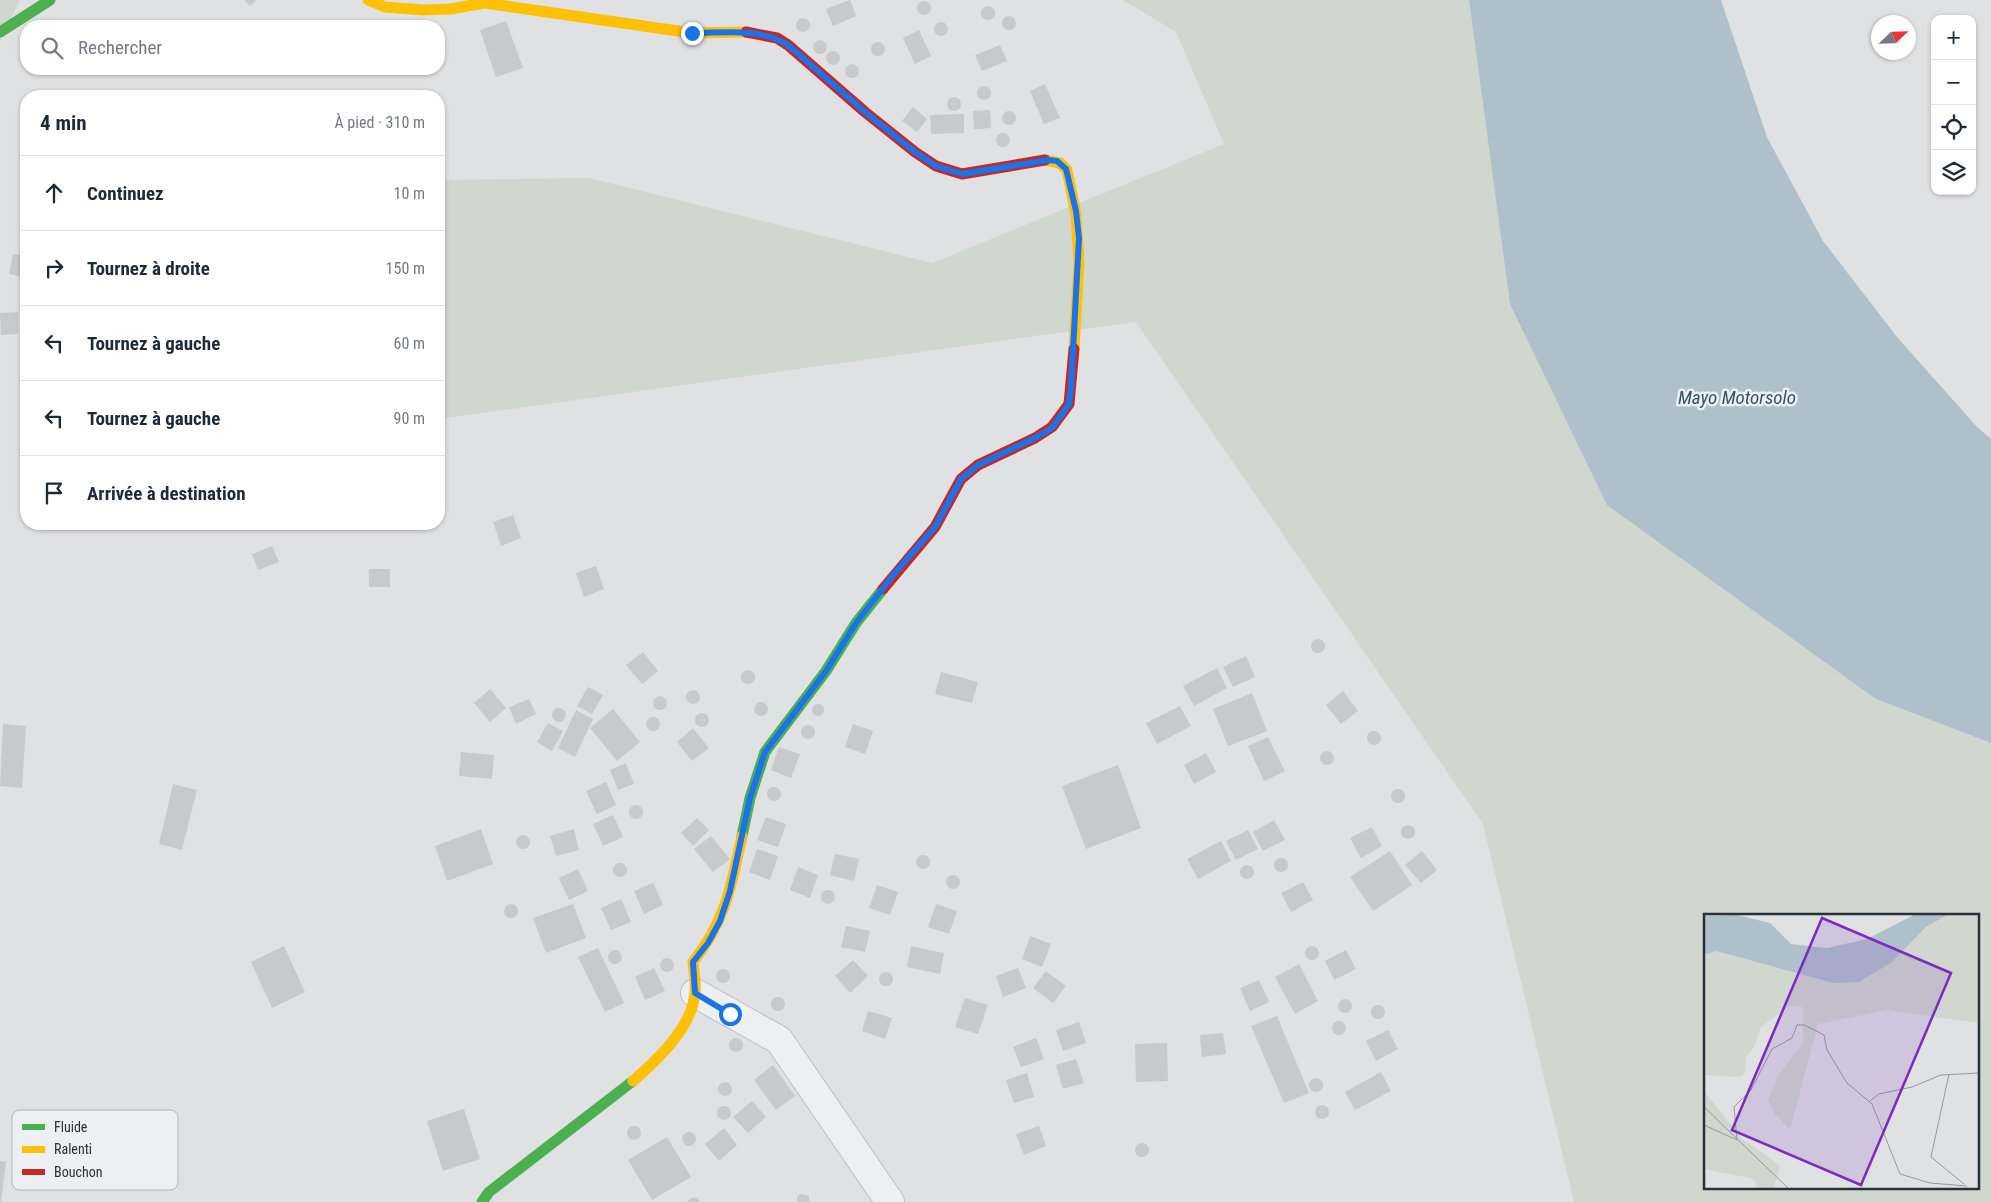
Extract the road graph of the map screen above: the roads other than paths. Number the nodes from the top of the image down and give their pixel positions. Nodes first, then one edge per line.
1 (50, 0) edge
2 (368, 0) edge
3 (0, 32) edge
4 (695, 993) junction
5 (482, 1202) edge
6 (890, 1202) edge

1 - 3 street
2 - 4 street
4 - 5 street
4 - 6 street

